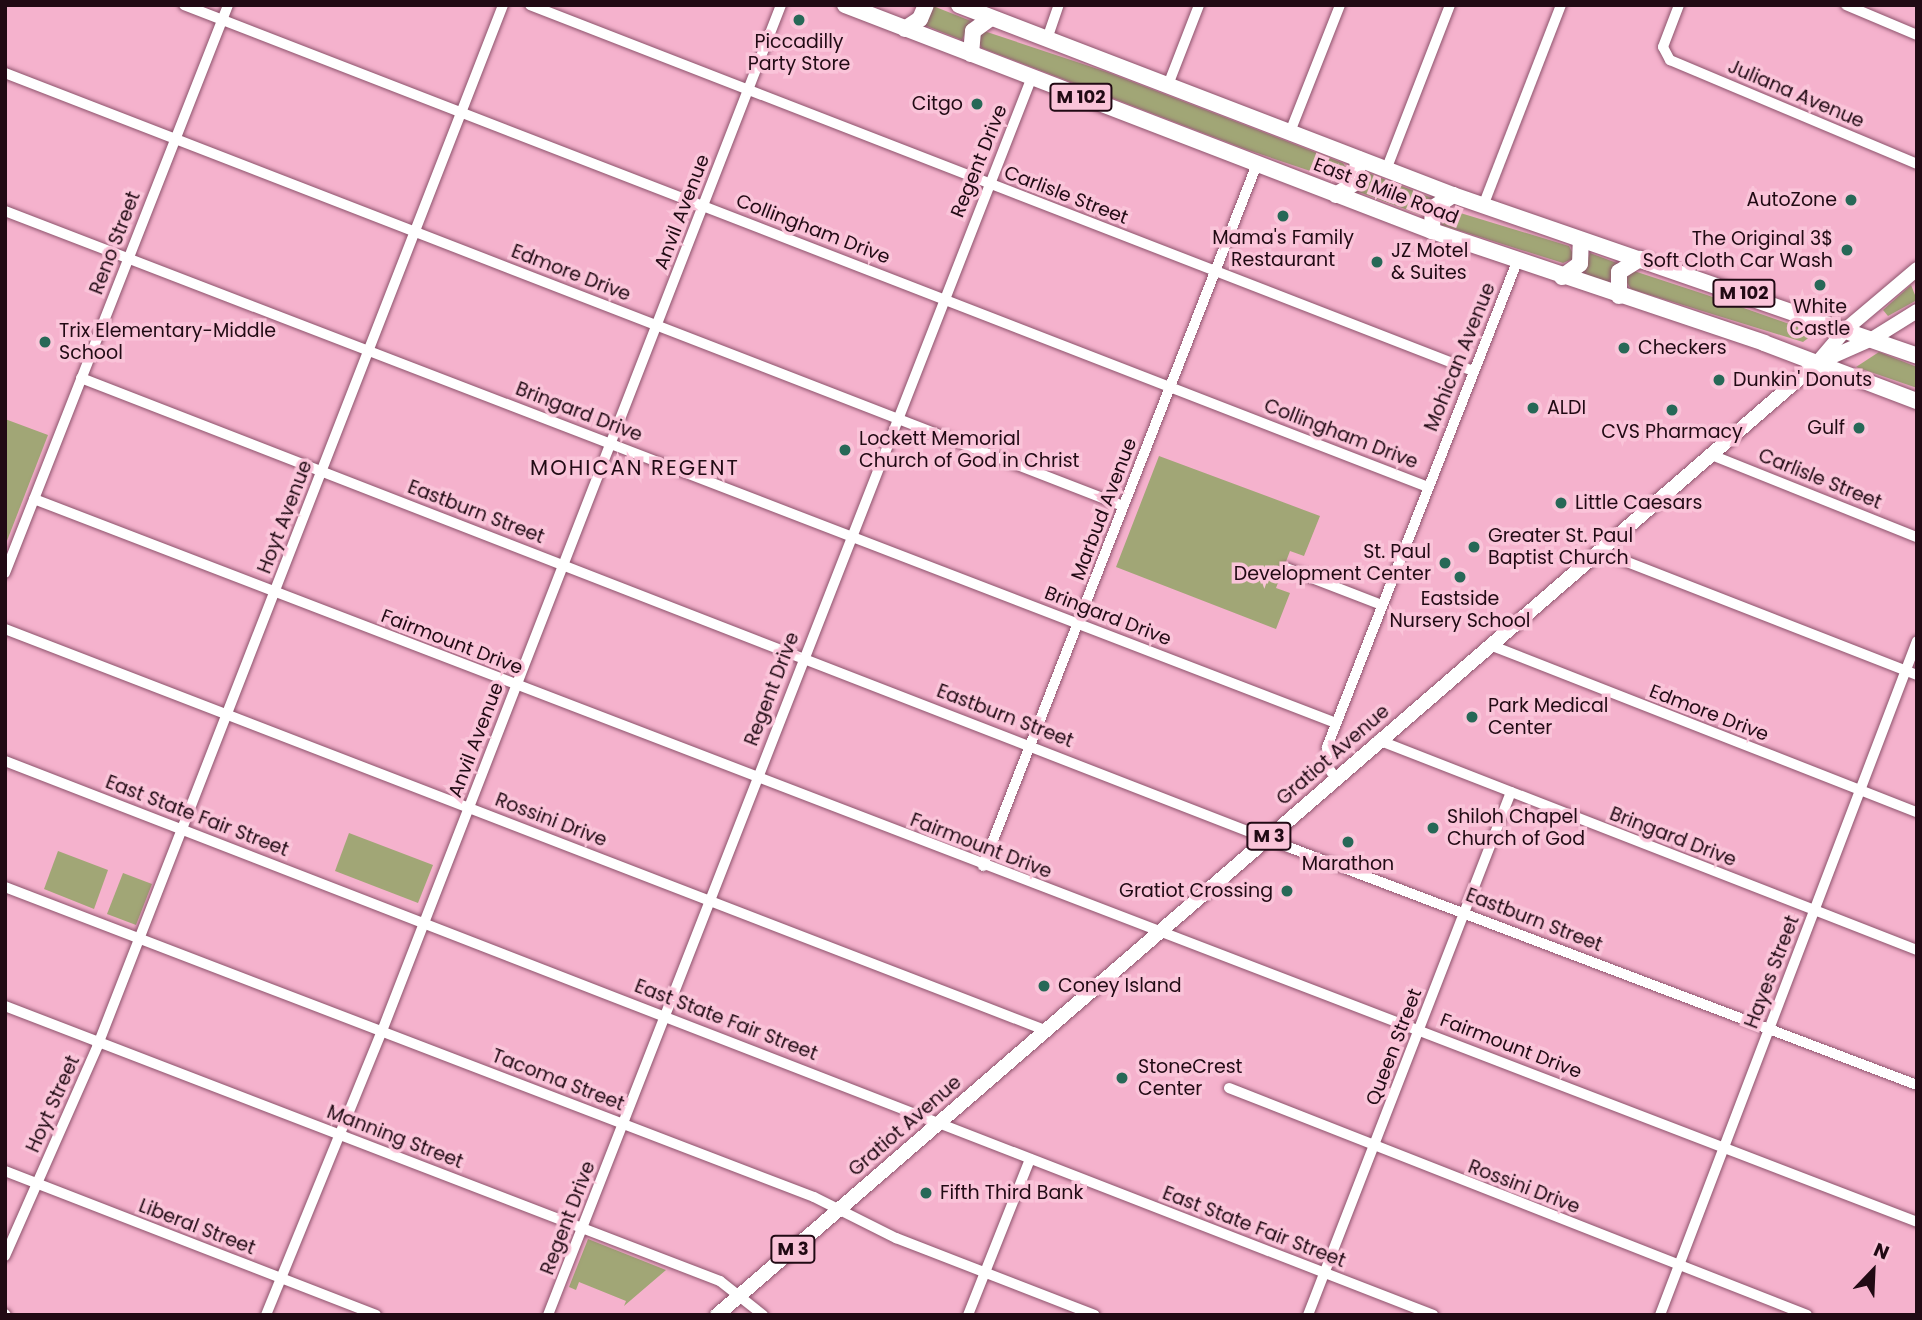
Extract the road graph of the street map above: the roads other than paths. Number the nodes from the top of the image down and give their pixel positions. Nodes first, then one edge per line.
1 (184, 5) edge
2 (228, 5) edge
3 (503, 5) edge
4 (530, 5) edge
5 (781, 5) edge
6 (845, 5) edge
7 (926, 5) edge
8 (959, 5) edge
9 (1059, 5) edge
10 (1199, 5) edge
11 (1340, 5) edge
12 (1450, 5) edge
13 (1561, 5) edge
14 (1679, 5) edge
15 (1846, 5) edge
16 (991, 18) junction
17 (222, 20) junction
18 (905, 29) junction
19 (1917, 35) edge
20 (1047, 39) junction
21 (971, 54) junction
22 (5, 73) edge
23 (1032, 77) junction
24 (1168, 85) junction
25 (747, 92) junction
26 (461, 112) junction
27 (1290, 132) junction
28 (175, 138) junction
29 (1358, 159) junction
30 (1257, 164) junction
31 (1917, 164) edge
32 (1386, 170) junction
33 (987, 183) junction
34 (1336, 195) junction
35 (1453, 195) junction
36 (703, 206) junction
37 (1483, 206) junction
38 (5, 211) edge
39 (415, 231) junction
40 (1432, 231) junction
41 (1581, 240) junction
42 (128, 258) junction
43 (1640, 259) junction
44 (1517, 262) junction
45 (1917, 269) edge
46 (1215, 271) junction
47 (1562, 277) junction
48 (1619, 296) junction
49 (944, 299) junction
50 (1917, 311) edge
51 (656, 325) junction
52 (1846, 329) junction
53 (1872, 339) junction
54 (368, 351) junction
55 (1917, 356) edge
56 (1817, 363) junction
57 (1473, 371) junction
58 (81, 378) junction
59 (1170, 387) junction
60 (1917, 401) edge
61 (896, 417) junction
62 (610, 443) junction
63 (1709, 454) junction
64 (322, 471) junction
65 (1428, 486) junction
66 (34, 499) junction
67 (1124, 506) junction
68 (850, 534) junction
69 (1917, 537) edge
70 (1599, 551) junction
71 (563, 564) junction
72 (1286, 568) dead end
73 (5, 573) edge
74 (275, 592) junction
75 (1381, 606) junction
76 (1078, 623) junction
77 (5, 629) edge
78 (1917, 641) edge
79 (1490, 645) junction
80 (803, 656) junction
81 (1905, 670) junction
82 (1917, 675) edge
83 (516, 685) junction
84 (227, 714) junction
85 (1336, 723) junction
86 (1378, 740) junction
87 (1031, 744) junction
88 (5, 761) edge
89 (756, 777) junction
90 (1336, 779) junction
91 (1860, 790) junction
92 (1511, 792) junction
93 (468, 807) junction
94 (1917, 812) edge
95 (183, 829) junction
96 (1267, 838) junction
97 (983, 866) junction
98 (5, 887) edge
99 (711, 900) junction
100 (1814, 910) junction
101 (1464, 912) junction
102 (423, 922) junction
103 (1159, 931) junction
104 (140, 939) junction
105 (1917, 950) edge
106 (5, 1006) edge
107 (666, 1015) junction
108 (1420, 1029) junction
109 (1769, 1029) junction
110 (1045, 1030) junction
111 (382, 1031) junction
112 (99, 1042) junction
113 (1917, 1085) edge
114 (1229, 1088) dead end
115 (938, 1123) junction
116 (623, 1124) junction
117 (341, 1135) junction
118 (1373, 1147) junction
119 (1724, 1148) junction
120 (1030, 1159) junction
121 (5, 1171) edge
122 (37, 1184) junction
123 (837, 1211) junction
124 (1917, 1222) edge
125 (583, 1228) junction
126 (5, 1256) edge
127 (1679, 1265) junction
128 (985, 1272) junction
129 (1324, 1273) junction
130 (281, 1278) junction
131 (738, 1297) junction
132 (266, 1315) edge
133 (376, 1315) edge
134 (548, 1315) edge
135 (718, 1315) edge
136 (763, 1315) edge
137 (968, 1315) edge
138 (1095, 1315) edge
139 (1308, 1315) edge
140 (1433, 1315) edge
141 (1660, 1315) edge
142 (1807, 1315) edge

1 - 17 street, Collingham Drive
2 - 17 street, Reno Street
3 - 26 street, Hoyt Avenue
4 - 25 street, Carlisle Street
5 - 25 street, Anvil Avenue
6 - 18 highway, East 8 Mile Road / M 102
7 - 18 highway
8 - 16 highway, East 8 Mile Road / M 102
9 - 20 street
10 - 24 street
11 - 27 street
12 - 32 street
13 - 37 street
14 - 31 street, Juliana Avenue
15 - 19 street
16 - 20 highway, East 8 Mile Road / M 102
16 - 21 highway
17 - 26 street, Collingham Drive
17 - 28 street, Reno Street
18 - 21 highway, East 8 Mile Road / M 102
20 - 24 highway, East 8 Mile Road / M 102
21 - 23 highway, East 8 Mile Road / M 102
22 - 28 street, Edmore Drive
23 - 30 highway, East 8 Mile Road / M 102
23 - 33 street, Regent Drive
24 - 27 highway, East 8 Mile Road / M 102
25 - 33 street, Carlisle Street
25 - 36 street, Anvil Avenue
26 - 36 street, Collingham Drive
26 - 39 street, Hoyt Avenue
27 - 29 highway, East 8 Mile Road / M 102
28 - 39 street, Edmore Drive
28 - 42 street, Reno Street
29 - 32 highway, East 8 Mile Road / M 102
29 - 34 highway
30 - 34 highway, East 8 Mile Road / M 102
30 - 46 street, Marbud Avenue
32 - 35 highway, East 8 Mile Road / M 102
33 - 46 street, Carlisle Street
33 - 49 street, Regent Drive
34 - 40 highway, East 8 Mile Road / M 102
35 - 37 highway, East 8 Mile Road / M 102
35 - 40 highway
36 - 49 street, Collingham Drive
36 - 51 street, Anvil Avenue
37 - 41 highway, East 8 Mile Road / M 102
38 - 42 street, Bringard Drive
39 - 51 street, Edmore Drive
39 - 54 street, Hoyt Avenue
40 - 44 highway, East 8 Mile Road / M 102
41 - 43 highway, East 8 Mile Road / M 102
41 - 47 highway
42 - 54 street, Bringard Drive
42 - 58 street, Reno Street
43 - 48 highway
43 - 52 highway, East 8 Mile Road / M 102
44 - 47 highway, East 8 Mile Road / M 102
44 - 57 street, Mohican Avenue
45 - 52 main road, Gratiot Avenue / M 3
46 - 57 street, Carlisle Street
46 - 59 street, Marbud Avenue
47 - 48 highway, East 8 Mile Road / M 102
48 - 56 highway, East 8 Mile Road / M 102
49 - 59 street, Collingham Drive
49 - 61 street, Regent Drive
50 - 53 main road, Gratiot Avenue / M 3
51 - 61 street, Edmore Drive
51 - 62 street, Anvil Avenue
52 - 53 highway, East 8 Mile Road / M 102
52 - 56 main road, Gratiot Avenue / M 3
53 - 55 highway, East 8 Mile Road / M 102
53 - 56 main road, Gratiot Avenue / M 3
54 - 62 street, Bringard Drive
54 - 64 street, Hoyt Avenue
56 - 60 highway, East 8 Mile Road / M 102
56 - 63 main road, Gratiot Avenue / M 3
57 - 65 street, Mohican Avenue
58 - 64 street, Eastburn Street
58 - 66 street, Reno Street
59 - 65 street, Collingham Drive
59 - 67 street, Marbud Avenue
61 - 67 street, Edmore Drive
61 - 68 street, Regent Drive
62 - 68 street, Bringard Drive
62 - 71 street, Anvil Avenue
63 - 69 street, Carlisle Street
63 - 70 main road, Gratiot Avenue / M 3
64 - 71 street, Eastburn Street
64 - 74 street, Hoyt Avenue
65 - 75 street, Mohican Avenue
66 - 73 street, Reno Street
66 - 74 street, Fairmount Drive
67 - 76 street, Marbud Avenue
68 - 76 street, Bringard Drive
68 - 80 street, Regent Drive
70 - 79 main road, Gratiot Avenue / M 3
70 - 81 street
71 - 80 street, Eastburn Street
71 - 83 street, Anvil Avenue
72 - 75 street
74 - 83 street, Fairmount Drive
74 - 84 street, Hoyt Avenue
75 - 85 street, Mohican Avenue
76 - 85 street, Bringard Drive
76 - 87 street, Marbud Avenue
77 - 84 street, Rossini Drive
78 - 81 street, Hayes Street
79 - 86 main road, Gratiot Avenue / M 3
79 - 91 street, Edmore Drive
80 - 87 street, Eastburn Street
80 - 89 street, Regent Drive
81 - 82 street
81 - 91 street, Hayes Street
83 - 89 street, Fairmount Drive
83 - 93 street, Anvil Avenue
84 - 93 street, Rossini Drive
84 - 95 street, Hoyt Avenue
85 - 90 street, Mohican Avenue
86 - 90 main road, Gratiot Avenue / M 3
86 - 92 street, Bringard Drive
87 - 96 street, Eastburn Street
87 - 97 street, Marbud Avenue
88 - 95 street, East State Fair Street
89 - 97 street, Fairmount Drive
89 - 99 street, Regent Drive
90 - 96 main road, Gratiot Avenue / M 3
91 - 94 street, Edmore Drive
91 - 100 street, Hayes Street
92 - 100 street, Bringard Drive
92 - 101 street, Queen Street
93 - 99 street, Rossini Drive
93 - 102 street, Anvil Avenue
95 - 102 street, East State Fair Street
95 - 104 street, Hoyt Avenue
96 - 101 street, Eastburn Street
96 - 103 main road, Gratiot Avenue / M 3
97 - 103 street, Fairmount Drive
98 - 104 street, Tacoma Street
99 - 107 street, Regent Drive
99 - 110 street, Rossini Drive
100 - 105 street, Bringard Drive
100 - 109 street, Hayes Street
101 - 108 street, Queen Street
101 - 109 street, Eastburn Street
102 - 107 street, East State Fair Street
102 - 111 street, Anvil Avenue
103 - 108 street, Fairmount Drive
103 - 110 main road, Gratiot Avenue / M 3
104 - 111 street, Tacoma Street
104 - 112 street, Hoyt Avenue
106 - 112 street, Manning Street
107 - 115 street, East State Fair Street
107 - 116 street, Regent Drive
108 - 118 street, Queen Street
108 - 119 street, Fairmount Drive
109 - 113 street, Eastburn Street
109 - 119 street, Hayes Street
110 - 115 main road, Gratiot Avenue / M 3
111 - 116 street, Tacoma Street
111 - 117 street, Anvil Avenue
112 - 117 street, Manning Street
112 - 122 street, Hoyt Street
114 - 118 street, Rossini Drive
115 - 120 street, East State Fair Street
115 - 123 main road, Gratiot Avenue / M 3
116 - 123 street, Tacoma Street
116 - 125 street, Regent Drive
117 - 125 street, Manning Street
117 - 130 street, Anvil Avenue
118 - 127 street, Rossini Drive
118 - 129 street, Queen Street
119 - 124 street, Fairmount Drive
119 - 127 street, Hayes Street
120 - 128 street
120 - 129 street, East State Fair Street
121 - 122 street, Liberal Street
122 - 126 street, Hoyt Street
122 - 130 street, Liberal Street
123 - 128 street, Tacoma Street
123 - 131 main road, Gratiot Avenue / M 3
125 - 131 street, Manning Street
125 - 134 street, Regent Drive
127 - 141 street, Hayes Street
127 - 142 street, Rossini Drive
128 - 137 street
128 - 138 street, Tacoma Street
129 - 139 street, Queen Street
129 - 140 street, East State Fair Street
130 - 132 street, Anvil Avenue
130 - 133 street, Liberal Street
131 - 135 main road, Gratiot Avenue / M 3
131 - 136 street, Manning Street

